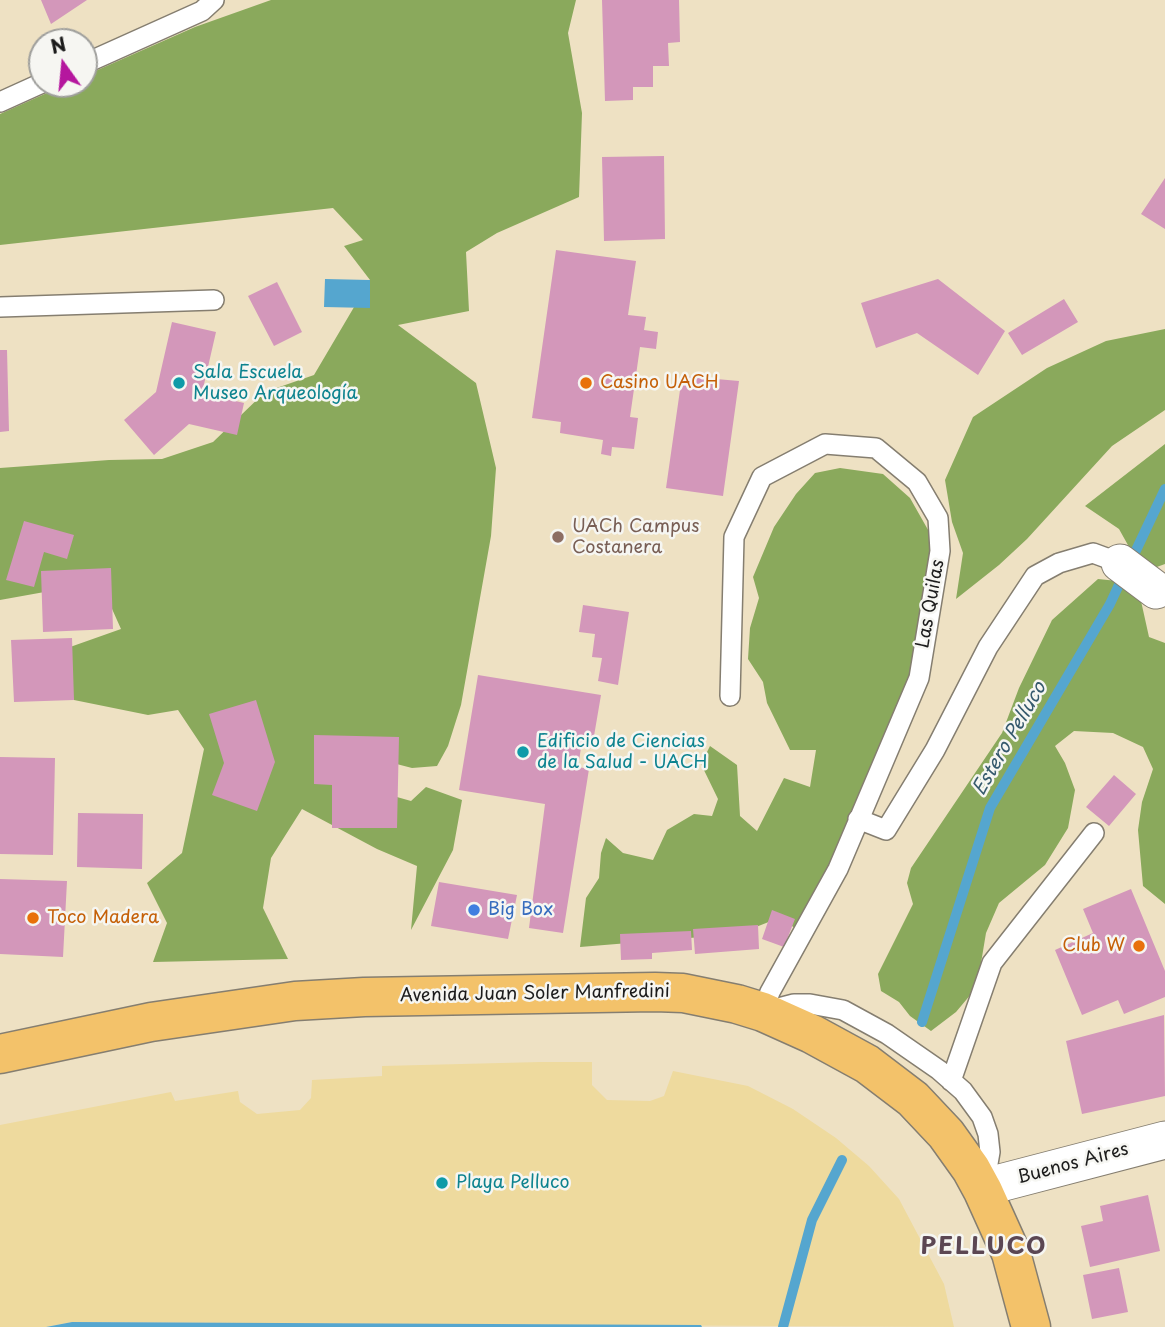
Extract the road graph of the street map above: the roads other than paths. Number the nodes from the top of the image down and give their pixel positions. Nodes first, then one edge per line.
1 (214, 0) edge
2 (98, 58) edge
3 (28, 89) edge
4 (0, 102) edge
5 (214, 300) dead end
6 (0, 307) edge
7 (1140, 578) dead end
8 (730, 696) dead end
9 (858, 820) junction
10 (1094, 833) dead end
11 (763, 1012) junction
12 (0, 1054) edge
13 (951, 1081) junction
14 (1165, 1140) edge
15 (983, 1191) junction
16 (1031, 1327) edge

1 - 2 lane
3 - 4 lane
5 - 6 lane
7 - 9 lane
8 - 9 lane, Las Quilas
9 - 11 lane, Las Quilas
10 - 13 lane
11 - 12 highway, Avenida Juan Soler Manfredini
11 - 13 lane
11 - 15 highway, Avenida Juan Soler Manfredini
13 - 15 lane
14 - 15 street, Buenos Aires
15 - 16 highway, Avenida Juan Soler Manfredini

